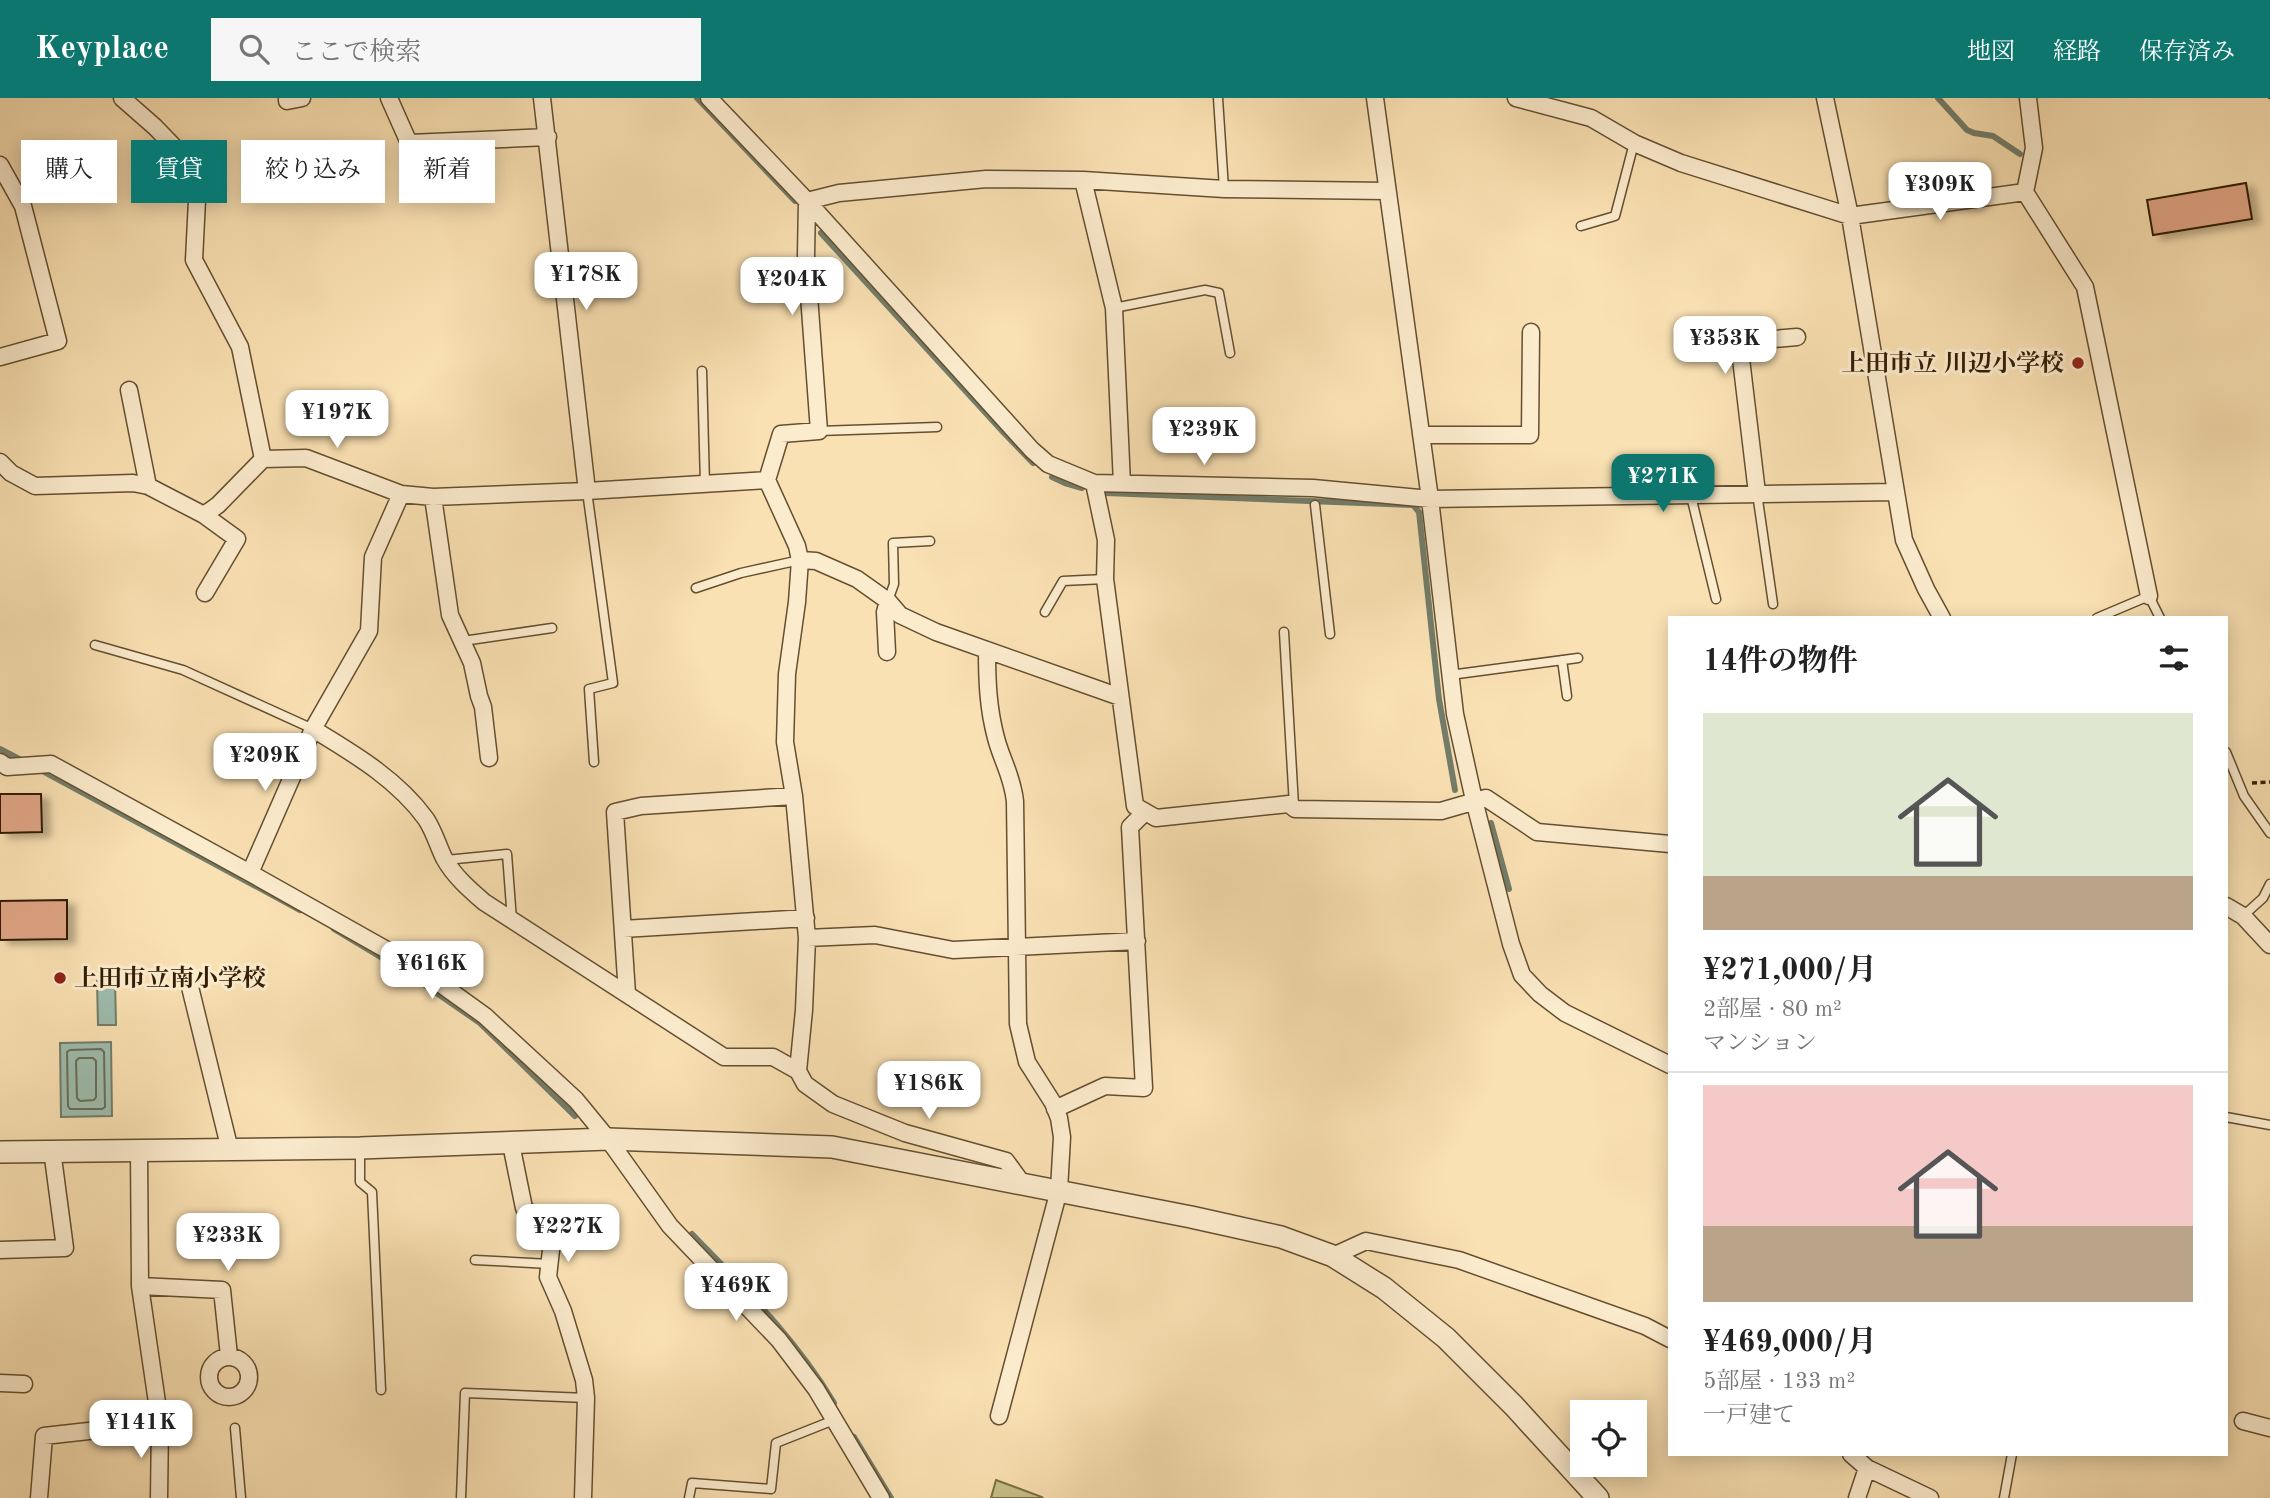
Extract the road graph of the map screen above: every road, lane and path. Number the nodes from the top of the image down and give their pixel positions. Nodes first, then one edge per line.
1 (122, 98) edge
2 (287, 98) edge
3 (302, 98) edge
4 (388, 98) edge
5 (542, 98) edge
6 (709, 98) edge
7 (1218, 98) edge
8 (1375, 98) edge
9 (1516, 98) edge
10 (1825, 98) edge
11 (2028, 98) edge
12 (548, 137) junction
13 (1634, 143) junction
14 (0, 165) edge
15 (1083, 180) junction
16 (1224, 190) junction
17 (1387, 191) junction
18 (2025, 192) junction
19 (807, 201) junction
20 (1850, 216) junction
21 (1581, 226) dead end
22 (1115, 308) junction
23 (1531, 332) dead end
24 (1797, 337) dead end
25 (1230, 353) dead end
26 (0, 357) edge
27 (702, 371) dead end
28 (129, 390) dead end
29 (937, 427) dead end
30 (819, 432) junction
31 (1422, 435) junction
32 (263, 459) junction
33 (0, 462) edge
34 (767, 480) junction
35 (1094, 483) junction
36 (1122, 484) junction
37 (705, 485) junction
38 (148, 486) junction
39 (587, 491) junction
40 (1896, 492) junction
41 (1757, 493) junction
42 (401, 494) junction
43 (1691, 495) junction
44 (1314, 496) junction
45 (433, 497) junction
46 (1430, 499) junction
47 (204, 514) junction
48 (930, 541) dead end
49 (800, 561) junction
50 (1105, 579) junction
51 (696, 588) dead end
52 (205, 593) dead end
53 (2149, 596) junction
54 (1716, 599) dead end
55 (888, 601) junction
56 (1773, 604) dead end
57 (1045, 612) dead end
58 (1941, 616) edge
59 (2102, 616) edge
60 (2159, 616) edge
61 (552, 628) dead end
62 (1283, 632) dead end
63 (1330, 634) dead end
64 (463, 641) junction
65 (95, 645) dead end
66 (987, 650) junction
67 (887, 652) dead end
68 (1578, 658) dead end
69 (1562, 660) junction
70 (1450, 675) junction
71 (1567, 696) dead end
72 (1120, 697) junction
73 (313, 729) junction
74 (2228, 757) edge
75 (489, 758) dead end
76 (0, 762) edge
77 (594, 762) dead end
78 (794, 796) junction
79 (1474, 800) junction
80 (1295, 809) junction
81 (1145, 811) junction
82 (2270, 833) edge
83 (1668, 844) edge
84 (446, 860) junction
85 (250, 873) junction
86 (2270, 884) edge
87 (2228, 907) edge
88 (2243, 916) junction
89 (806, 918) junction
90 (512, 920) junction
91 (623, 929) junction
92 (807, 939) junction
93 (1137, 941) junction
94 (1018, 945) junction
95 (2270, 945) edge
96 (190, 987) dead end
97 (627, 994) junction
98 (1668, 1064) edge
99 (798, 1070) junction
100 (1055, 1109) junction
101 (2228, 1117) edge
102 (2270, 1125) edge
103 (608, 1139) junction
104 (511, 1144) junction
105 (360, 1148) junction
106 (52, 1150) junction
107 (139, 1150) junction
108 (230, 1150) junction
109 (0, 1152) edge
110 (1022, 1183) junction
111 (1059, 1190) junction
112 (0, 1250) edge
113 (1333, 1256) junction
114 (475, 1260) dead end
115 (550, 1264) junction
116 (140, 1286) junction
117 (1668, 1338) edge
118 (229, 1356) dead end
119 (0, 1383) edge
120 (24, 1384) dead end
121 (381, 1390) dead end
122 (586, 1398) junction
123 (999, 1416) dead end
124 (834, 1420) junction
125 (2243, 1421) dead end
126 (160, 1423) junction
127 (235, 1428) dead end
128 (2270, 1428) edge
129 (1854, 1456) edge
130 (2012, 1456) edge
131 (1867, 1468) junction
132 (39, 1498) edge
133 (159, 1498) edge
134 (241, 1498) edge
135 (461, 1498) edge
136 (583, 1498) edge
137 (689, 1498) edge
138 (881, 1498) edge
139 (1598, 1498) edge
140 (1857, 1498) edge
141 (1930, 1498) edge
142 (2004, 1498) edge

1 - 32 street
2 - 3 street
4 - 12 street
5 - 12 street
6 - 19 street
7 - 16 lane
8 - 17 street
9 - 13 street
10 - 20 street
11 - 18 street
12 - 39 street
13 - 20 street
13 - 21 lane
14 - 26 street
15 - 16 street
15 - 19 street
15 - 22 street
16 - 17 street
17 - 31 street
18 - 20 street
18 - 53 street
19 - 30 street
19 - 35 street
20 - 40 street
22 - 25 lane
22 - 36 street
23 - 31 street
24 - 41 street
27 - 37 lane
28 - 38 street
29 - 30 lane
30 - 34 street
31 - 46 street
32 - 42 street
32 - 47 street
33 - 38 street
34 - 37 street
34 - 49 street
35 - 36 street
35 - 50 street
36 - 44 street
37 - 39 street
38 - 47 street
39 - 45 street
39 - 77 lane
40 - 41 street
40 - 58 street
41 - 43 street
41 - 56 lane
42 - 45 street
42 - 73 street
43 - 46 street
43 - 54 lane
44 - 46 street
44 - 63 lane
45 - 64 street
46 - 70 street
47 - 52 street
48 - 55 lane
49 - 51 lane
49 - 55 street
49 - 78 street
50 - 57 lane
50 - 72 street
53 - 59 lane
53 - 60 lane
55 - 66 street
55 - 67 street
61 - 64 lane
62 - 80 lane
64 - 75 street
65 - 73 lane
66 - 72 street
66 - 94 street
68 - 69 lane
69 - 70 lane
69 - 71 lane
70 - 79 street
72 - 81 street
73 - 84 street
73 - 85 street
74 - 82 lane
76 - 85 street
78 - 89 street
78 - 91 street
79 - 80 street
79 - 83 street
79 - 98 street
80 - 81 street
81 - 93 street
84 - 90 street
84 - 90 lane
85 - 103 street
86 - 88 lane
87 - 88 street
88 - 95 street
89 - 91 street
89 - 92 street
90 - 97 street
91 - 97 street
92 - 94 street
92 - 99 street
93 - 94 street
93 - 100 street
94 - 100 street
96 - 108 street
97 - 99 street
99 - 110 street
100 - 111 street
101 - 102 lane
103 - 104 street
103 - 110 street
103 - 124 street
104 - 105 street
104 - 115 street
105 - 108 street
105 - 121 lane
106 - 107 street
106 - 109 street
106 - 112 street
107 - 108 street
107 - 116 street
110 - 111 street
111 - 113 street
111 - 123 street
113 - 117 street
113 - 139 street
114 - 115 lane
115 - 122 street
116 - 118 street
116 - 126 street
119 - 120 street
122 - 135 lane
122 - 136 street
124 - 137 lane
124 - 138 street
125 - 128 street
126 - 132 street
126 - 133 street
127 - 134 lane
129 - 131 street
130 - 142 lane
131 - 140 street
131 - 141 street

